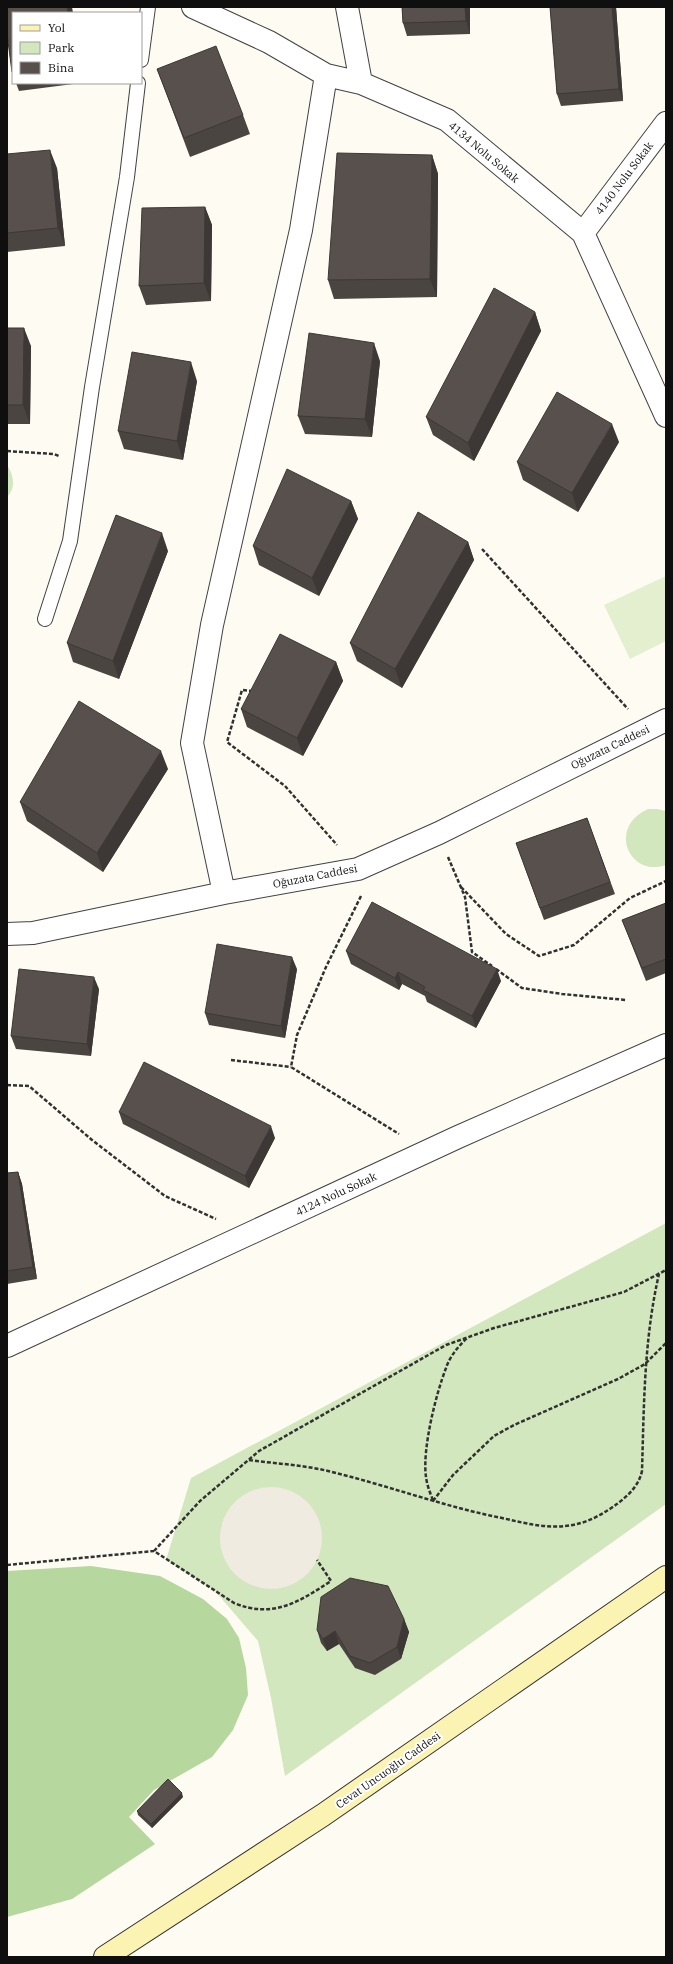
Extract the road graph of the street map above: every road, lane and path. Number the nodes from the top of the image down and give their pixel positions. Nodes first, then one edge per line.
1 (148, 7) edge
2 (193, 7) edge
3 (347, 7) edge
4 (142, 52) edge
5 (326, 75) junction
6 (361, 83) junction
7 (138, 84) edge
8 (666, 123) edge
9 (583, 233) junction
10 (666, 416) edge
11 (7, 451) edge
12 (81, 467) junction
13 (482, 549) dead end
14 (46, 619) dead end
15 (254, 691) edge
16 (666, 720) edge
17 (646, 729) junction
18 (438, 833) junction
19 (358, 869) junction
20 (666, 881) edge
21 (460, 885) junction
22 (224, 893) junction
23 (7, 934) edge
24 (626, 1000) dead end
25 (666, 1045) edge
26 (231, 1060) dead end
27 (291, 1066) junction
28 (7, 1085) edge
29 (426, 1152) junction
30 (249, 1234) junction
31 (666, 1270) edge
32 (659, 1274) junction
33 (467, 1337) junction
34 (666, 1343) edge
35 (7, 1346) edge
36 (645, 1364) junction
37 (249, 1460) junction
38 (433, 1501) junction
39 (154, 1551) junction
40 (317, 1560) dead end
41 (7, 1565) edge
42 (666, 1577) edge
43 (105, 1957) edge

1 - 4 lane
2 - 5 street, 4134 Nolu Sokak
3 - 6 street
5 - 6 street, 4134 Nolu Sokak
5 - 22 street
6 - 9 street, 4134 Nolu Sokak
7 - 12 lane
8 - 9 street, 4140 Nolu Sokak
9 - 10 street, 4134 Nolu Sokak
11 - 12 path
12 - 14 lane
13 - 17 path
15 - 19 path
16 - 17 street, Oğuzata Caddesi
17 - 18 street, Oğuzata Caddesi
18 - 19 street, Oğuzata Caddesi
18 - 21 path
19 - 22 street, Oğuzata Caddesi
19 - 27 path
20 - 21 path
21 - 24 path
22 - 23 street, Oğuzata Caddesi
25 - 29 street, 4124 Nolu Sokak
26 - 27 path
27 - 29 path
28 - 30 path
29 - 30 street, 4124 Nolu Sokak
30 - 35 street, 4124 Nolu Sokak
31 - 32 path
32 - 33 path
32 - 36 path
33 - 37 path
33 - 38 path
34 - 36 path
36 - 38 path
36 - 38 path
37 - 38 path
37 - 39 path
39 - 40 path
39 - 41 path
42 - 43 street, Cevat Uncuoğlu Caddesi

